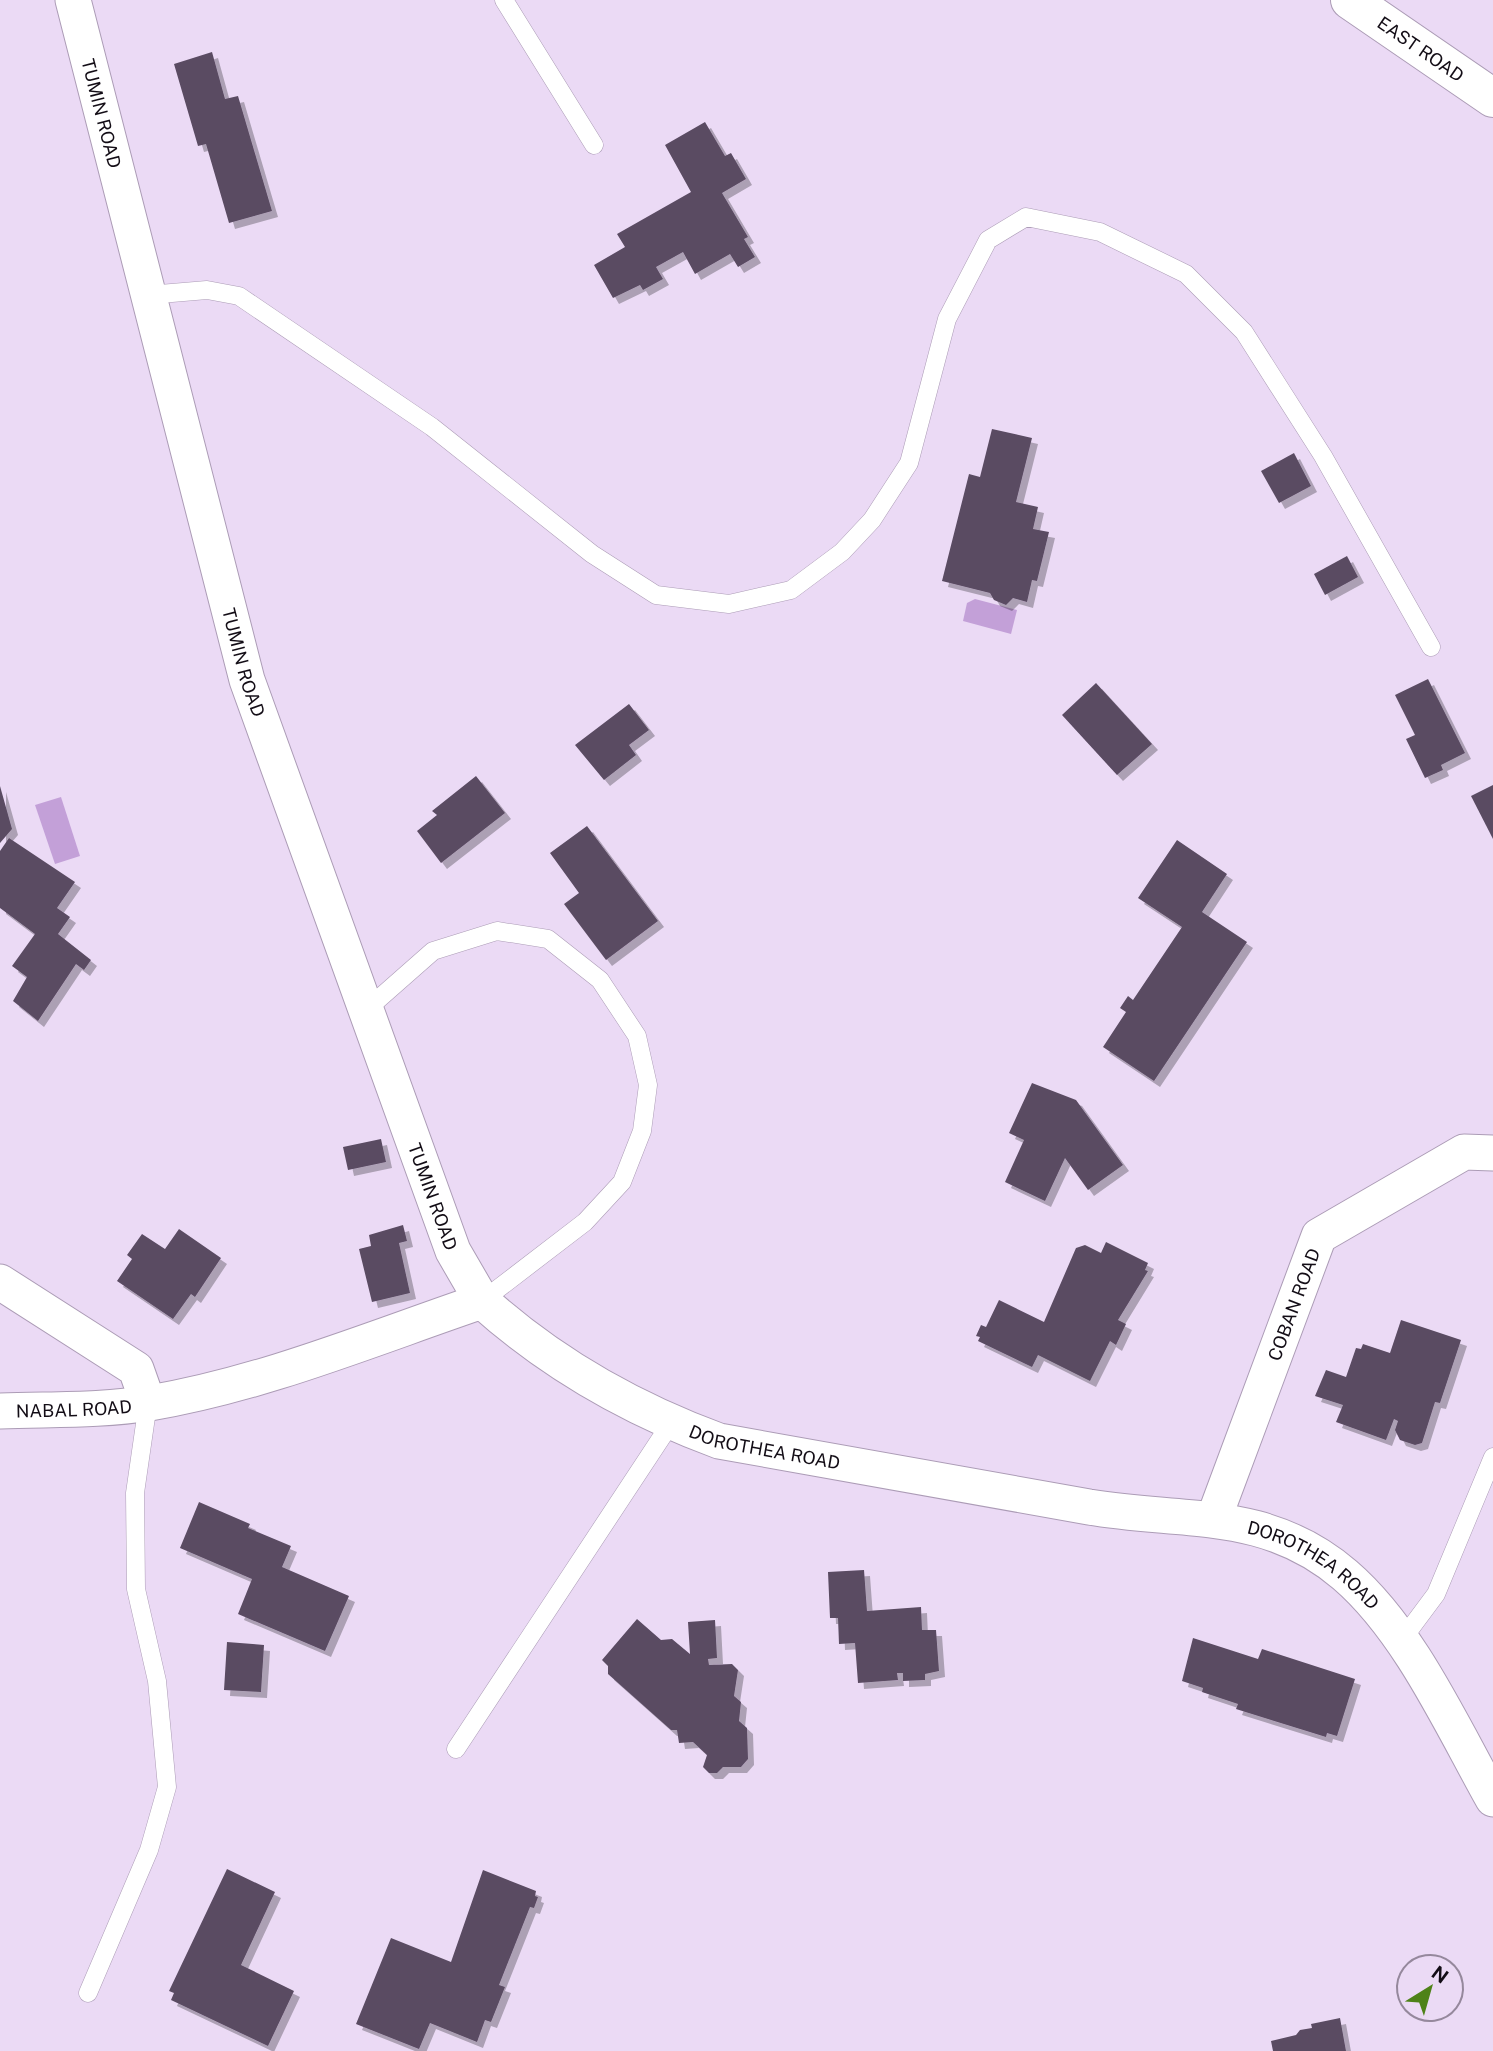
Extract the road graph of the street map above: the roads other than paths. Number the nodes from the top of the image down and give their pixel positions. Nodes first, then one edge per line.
1 (73, 0) edge
2 (504, 0) edge
3 (1350, 0) edge
4 (1493, 98) edge
5 (594, 145) dead end
6 (148, 295) junction
7 (1431, 647) dead end
8 (366, 1010) junction
9 (1493, 1153) edge
10 (0, 1282) edge
11 (482, 1301) junction
12 (148, 1403) junction
13 (0, 1411) edge
14 (671, 1423) junction
15 (1493, 1457) edge
16 (1214, 1518) junction
17 (1401, 1641) junction
18 (456, 1749) dead end
19 (1493, 1799) edge
20 (89, 1993) dead end

1 - 6 street, TUMIN ROAD
2 - 5 lane
3 - 4 street, EAST ROAD
6 - 7 lane
6 - 8 street, TUMIN ROAD
8 - 11 street, TUMIN ROAD
8 - 11 lane
9 - 16 street, COBAN ROAD
10 - 12 street
11 - 12 street
11 - 14 street, DOROTHEA ROAD
12 - 13 street, NABAL ROAD
12 - 20 lane
14 - 16 street, DOROTHEA ROAD
14 - 18 lane
15 - 17 lane
16 - 17 street, DOROTHEA ROAD
17 - 19 street, DOROTHEA ROAD

